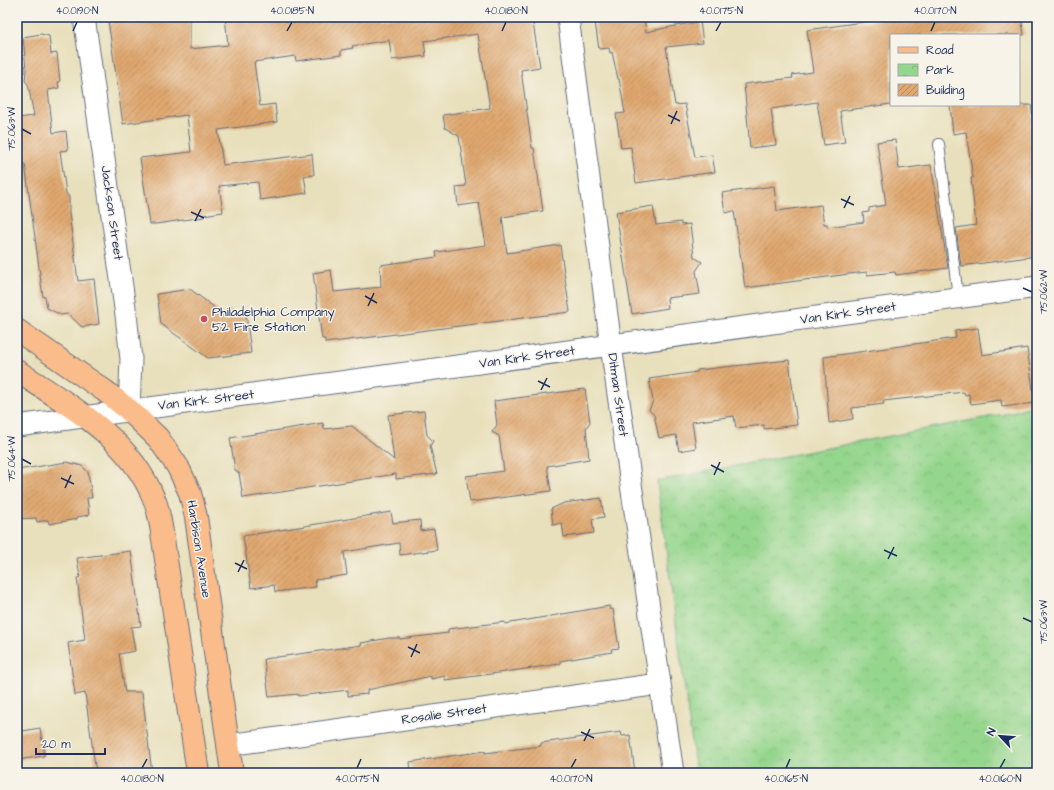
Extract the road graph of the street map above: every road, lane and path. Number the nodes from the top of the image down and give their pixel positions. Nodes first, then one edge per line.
1 (84, 17) edge
2 (568, 17) edge
3 (939, 144) dead end
4 (1037, 287) edge
5 (958, 297) junction
6 (17, 329) edge
7 (611, 346) junction
8 (17, 371) edge
9 (129, 410) junction
10 (86, 416) junction
11 (17, 426) edge
12 (659, 684) junction
13 (228, 745) junction
14 (198, 773) edge
15 (232, 773) edge
16 (673, 773) edge

1 - 9 street, Jackson Street
2 - 7 street, Ditman Street
3 - 5 lane
4 - 5 street, Van Kirk Street
5 - 7 street, Van Kirk Street
6 - 9 main road, Harbison Avenue
7 - 9 street, Van Kirk Street
7 - 12 street, Ditman Street
8 - 10 main road
9 - 10 street, Van Kirk Street
9 - 13 main road, Harbison Avenue
10 - 11 street, Van Kirk Street
10 - 14 main road
12 - 13 street, Rosalie Street
12 - 16 street, Ditman Street
13 - 15 main road, Harbison Avenue

